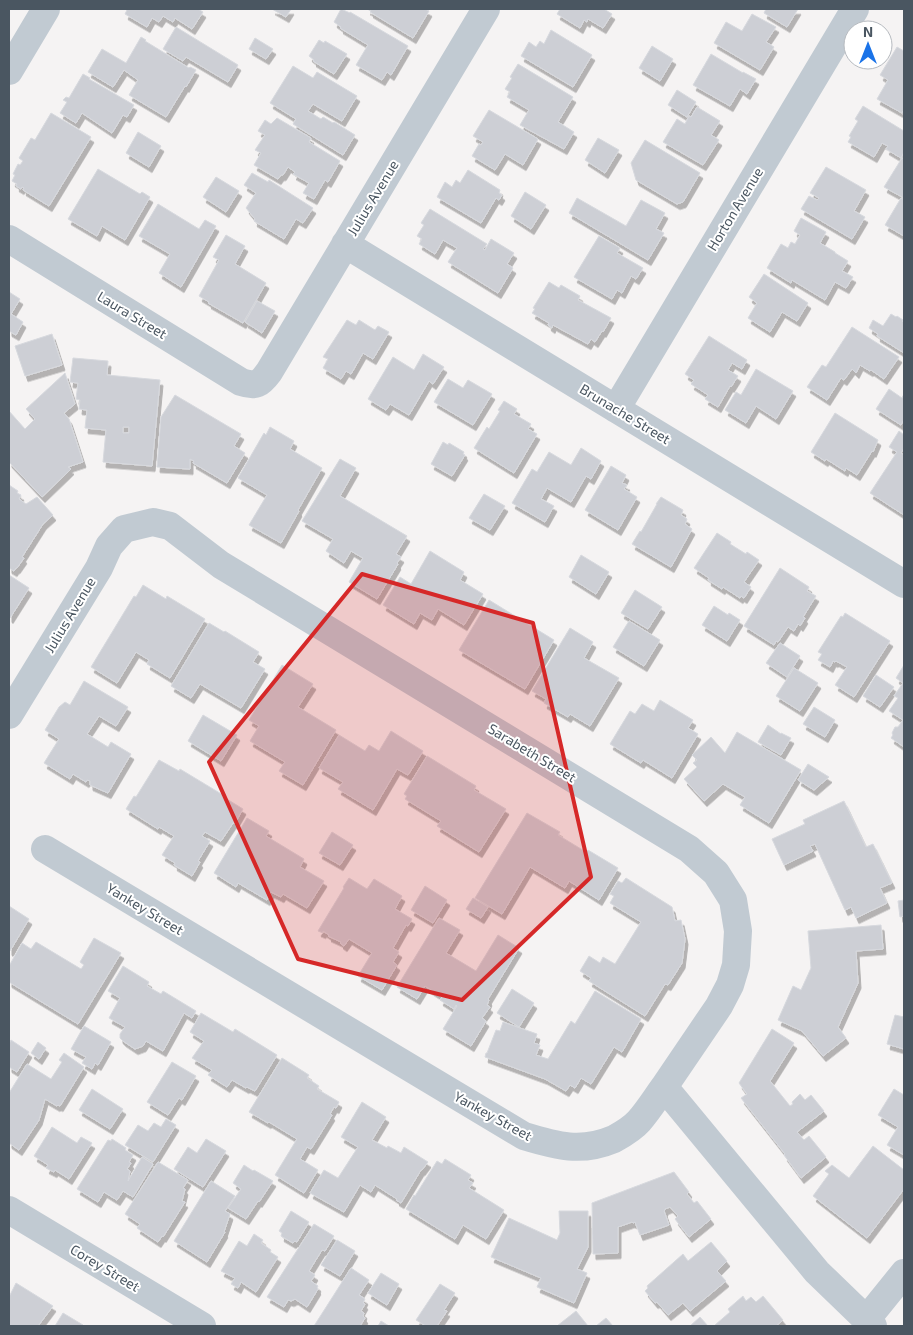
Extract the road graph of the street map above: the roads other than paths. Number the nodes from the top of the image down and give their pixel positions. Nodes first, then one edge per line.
1 (46, 9) edge
2 (486, 9) edge
3 (855, 9) edge
4 (9, 72) edge
5 (9, 239) edge
6 (345, 244) junction
7 (257, 384) joint
8 (616, 409) junction
9 (138, 525) joint
10 (904, 584) edge
11 (9, 715) edge
12 (45, 849) dead end
13 (664, 1087) junction
14 (9, 1210) edge
15 (904, 1273) edge
16 (870, 1323) edge
17 (202, 1326) edge

1 - 4 street
2 - 6 street, Julius Avenue
3 - 8 street, Horton Avenue
5 - 7 street, Laura Street
6 - 7 street, Julius Avenue
6 - 8 street, Brunache Street
8 - 10 street, Brunache Street
9 - 11 street, Julius Avenue
9 - 13 street, Sarabeth Street
12 - 13 street, Yankey Street
13 - 16 street
14 - 17 street, Corey Street
15 - 16 street

